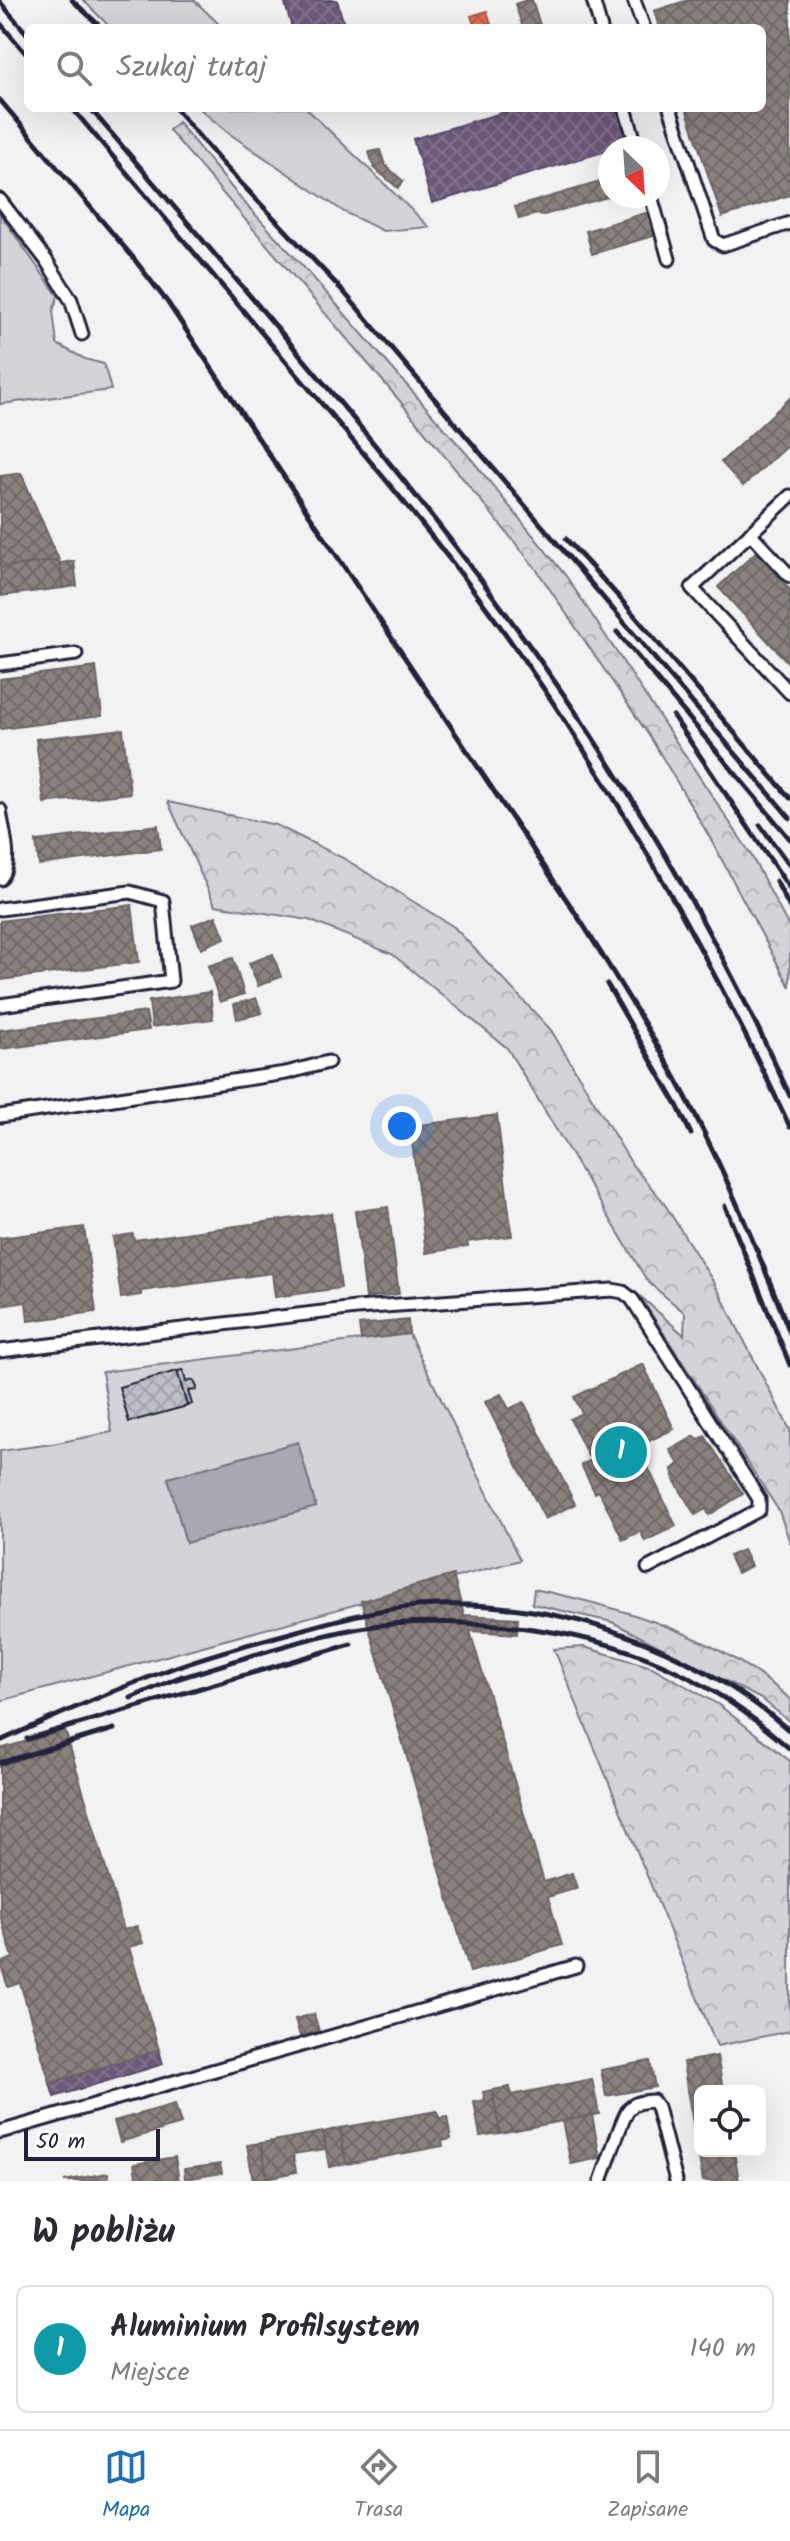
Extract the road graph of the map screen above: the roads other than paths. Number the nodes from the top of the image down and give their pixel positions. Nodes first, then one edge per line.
1 (593, 0) edge
2 (634, 0) edge
3 (600, 24) edge
4 (643, 24) edge
5 (626, 112) edge
6 (671, 112) edge
7 (633, 136) edge
8 (0, 200) edge
9 (654, 208) edge
10 (790, 223) edge
11 (669, 259) dead end
12 (82, 334) dead end
13 (790, 496) edge
14 (750, 533) junction
15 (790, 576) edge
16 (76, 654) dead end
17 (0, 664) edge
18 (790, 693) edge
19 (0, 816) edge
20 (0, 879) edge
21 (0, 909) edge
22 (0, 1005) edge
23 (328, 1062) dead end
24 (0, 1116) edge
25 (0, 1351) edge
26 (648, 1568) dead end
27 (576, 1966) dead end
28 (0, 2132) edge
29 (601, 2181) edge
30 (676, 2181) edge

1 - 3 lane
2 - 4 lane
5 - 7 lane
6 - 10 lane
8 - 12 lane
9 - 11 lane
13 - 14 lane
14 - 15 lane
14 - 18 lane
16 - 17 lane
19 - 20 lane
21 - 22 lane
23 - 24 lane
25 - 26 lane
27 - 28 lane
29 - 30 lane

